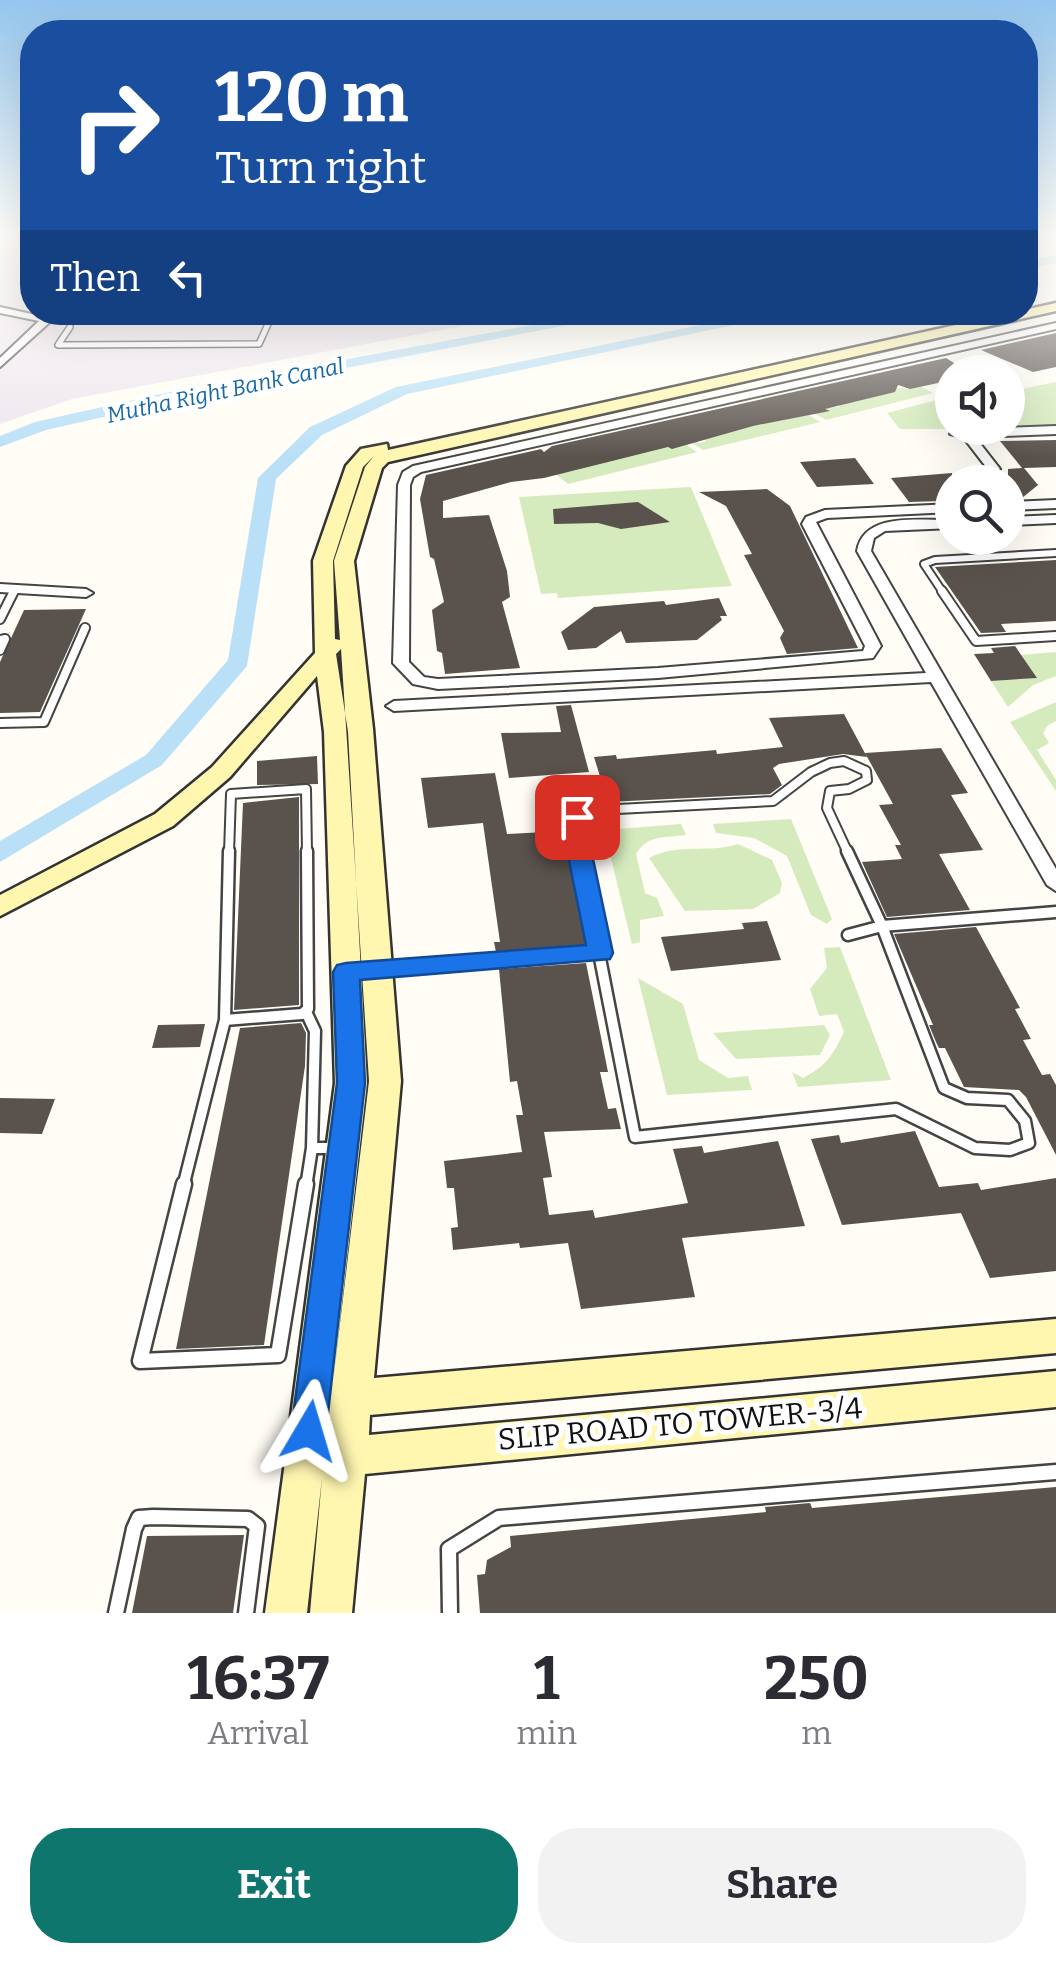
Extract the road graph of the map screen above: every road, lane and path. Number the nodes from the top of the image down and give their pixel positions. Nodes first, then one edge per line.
1 (41, 325) edge
2 (267, 325) edge
3 (942, 325) edge
4 (964, 325) edge
5 (1056, 326) edge
6 (70, 327) dead end
7 (0, 364) edge
8 (1056, 430) edge
9 (990, 465) edge
10 (1056, 504) edge
11 (1025, 505) edge
12 (935, 509) edge
13 (1056, 519) edge
14 (1025, 520) edge
15 (935, 525) edge
16 (1056, 554) edge
17 (7, 588) edge
18 (86, 592) dead end
19 (0, 619) edge
20 (84, 628) dead end
21 (350, 634) junction
22 (1056, 636) edge
23 (0, 640) edge
24 (0, 650) edge
25 (325, 650) junction
26 (658, 672) junction
27 (935, 676) junction
28 (664, 692) junction
29 (394, 706) dead end
30 (0, 722) edge
31 (1056, 885) edge
32 (0, 907) edge
33 (1056, 912) edge
34 (882, 926) junction
35 (848, 935) dead end
36 (600, 953) junction
37 (362, 971) junction
38 (306, 1012) junction
39 (225, 1020) junction
40 (312, 1148) junction
41 (343, 1148) junction
42 (1056, 1336) edge
43 (1056, 1389) edge
44 (352, 1398) junction
45 (312, 1402) junction
46 (346, 1455) junction
47 (305, 1460) junction
48 (1056, 1472) edge
49 (116, 1613) edge
50 (246, 1613) edge
51 (286, 1613) edge
52 (331, 1613) edge
53 (450, 1613) edge

1 - 7 street
2 - 6 lane
3 - 25 street
4 - 21 street
5 - 26 street
8 - 9 street
10 - 11 street
12 - 26 street
13 - 14 street
15 - 27 street
16 - 22 lane
17 - 18 street
17 - 19 lane
20 - 30 lane
21 - 25 street
21 - 37 street
23 - 24 lane
25 - 32 street
25 - 37 street
26 - 28 street
27 - 28 street
27 - 31 street
28 - 29 street
33 - 34 lane
34 - 35 lane
34 - 36 lane
34 - 36 lane
36 - 37 lane
37 - 41 street
37 - 44 street
38 - 39 lane
38 - 39 lane
38 - 40 lane
39 - 40 lane
40 - 41 lane
41 - 45 street
42 - 44 street, SLIP ROAD TO TOWER-3/4
43 - 46 street, SLIP ROAD TO TOWER-3/4
44 - 45 street, SLIP ROAD TO TOWER-3/4
44 - 46 street
45 - 47 street
46 - 47 street, SLIP ROAD TO TOWER-3/4
46 - 52 street
47 - 51 street
48 - 53 lane
49 - 50 lane

